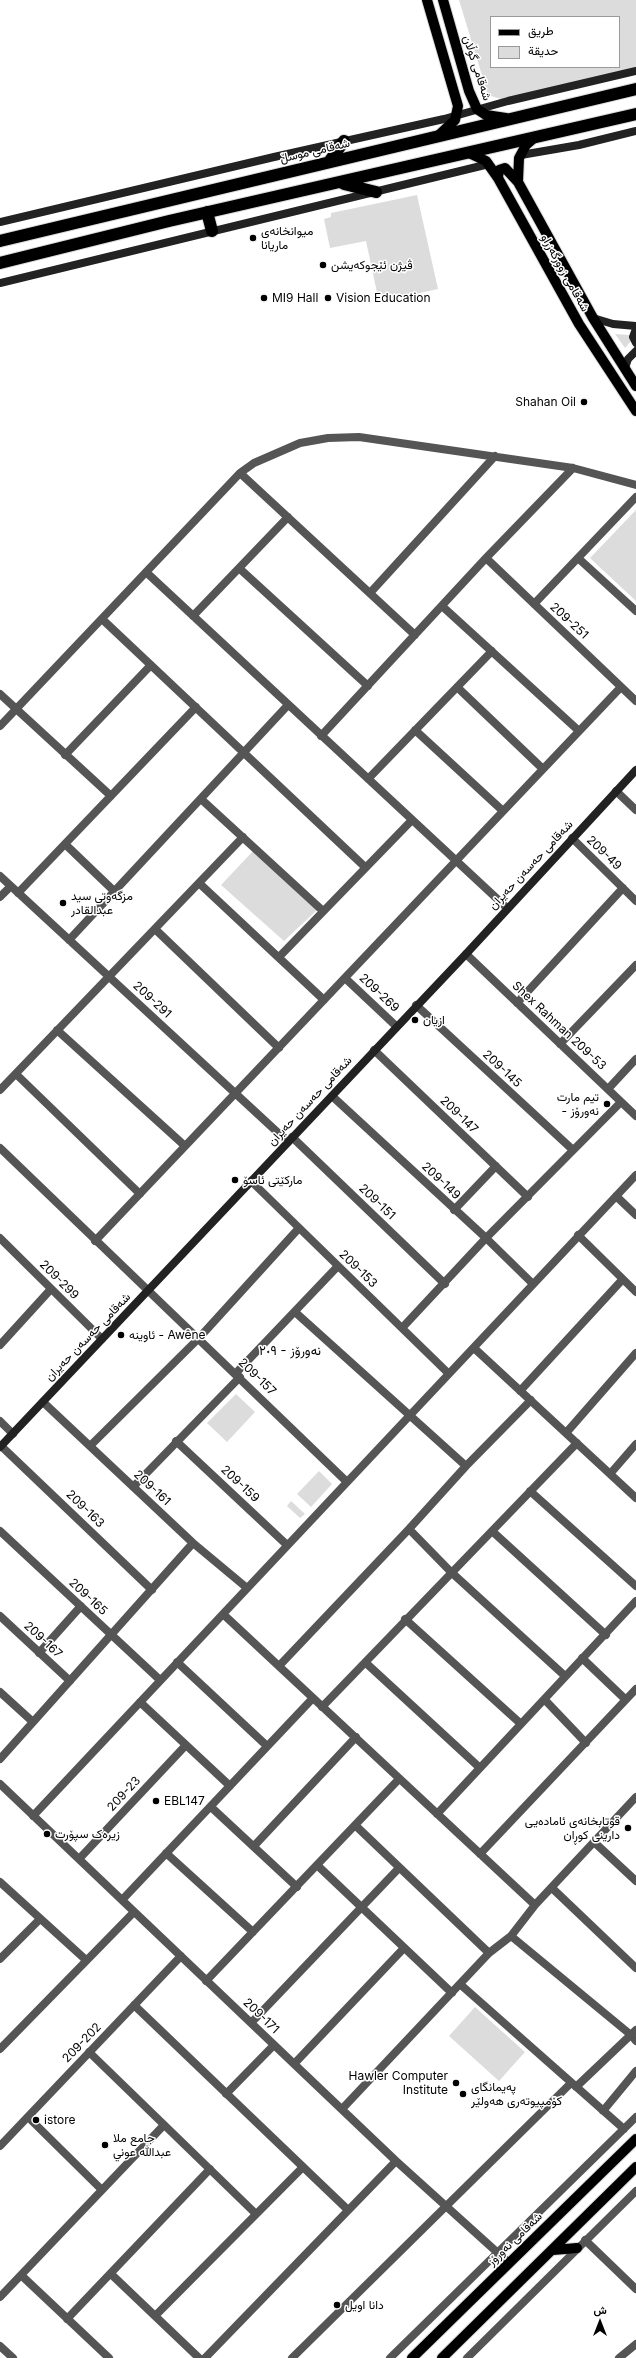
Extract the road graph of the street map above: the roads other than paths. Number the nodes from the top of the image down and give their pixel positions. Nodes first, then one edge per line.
1 (427, 0) edge
2 (442, 0) edge
3 (636, 72) edge
4 (636, 89) edge
5 (469, 91) junction
6 (455, 95) junction
7 (477, 109) junction
8 (636, 114) edge
9 (457, 115) junction
10 (511, 118) junction
11 (636, 131) edge
12 (438, 136) junction
13 (534, 138) junction
14 (344, 141) junction
15 (469, 153) junction
16 (521, 155) junction
17 (329, 162) junction
18 (489, 164) junction
19 (498, 178) junction
20 (518, 182) junction
21 (331, 184) junction
22 (376, 192) junction
23 (207, 212) junction
24 (0, 222) edge
25 (212, 231) junction
26 (19, 236) junction
27 (0, 241) edge
28 (25, 257) junction
29 (0, 263) edge
30 (0, 283) edge
31 (593, 318) junction
32 (636, 326) edge
33 (636, 329) edge
34 (636, 343) edge
35 (636, 351) edge
36 (625, 368) junction
37 (636, 386) edge
38 (636, 411) edge
39 (495, 456) junction
40 (574, 468) junction
41 (240, 473) junction
42 (636, 485) edge
43 (636, 496) edge
44 (288, 517) junction
45 (486, 558) junction
46 (578, 558) junction
47 (240, 569) junction
48 (146, 572) junction
49 (370, 593) junction
50 (534, 604) junction
51 (442, 606) junction
52 (636, 611) edge
53 (193, 616) junction
54 (102, 619) junction
55 (415, 635) junction
56 (492, 651) junction
57 (151, 665) junction
58 (368, 686) junction
59 (457, 687) junction
60 (621, 687) junction
61 (0, 694) edge
62 (636, 701) edge
63 (288, 705) junction
64 (196, 707) junction
65 (16, 709) junction
66 (0, 726) edge
67 (415, 730) junction
68 (579, 731) junction
69 (321, 736) junction
70 (244, 753) junction
71 (65, 755) junction
72 (544, 769) junction
73 (636, 770) edge
74 (368, 779) junction
75 (616, 791) junction
76 (111, 796) junction
77 (201, 799) junction
78 (636, 810) edge
79 (504, 811) junction
80 (412, 820) junction
81 (243, 837) junction
82 (572, 838) junction
83 (65, 844) junction
84 (456, 861) junction
85 (365, 867) junction
86 (0, 876) edge
87 (199, 883) junction
88 (11, 886) junction
89 (623, 888) junction
90 (114, 891) junction
91 (18, 893) junction
92 (0, 897) edge
93 (636, 900) edge
94 (507, 908) junction
95 (323, 911) junction
96 (155, 929) junction
97 (68, 940) junction
98 (466, 954) junction
99 (279, 958) junction
100 (636, 965) edge
101 (109, 977) junction
102 (345, 978) junction
103 (324, 1000) junction
104 (517, 1003) junction
105 (416, 1005) junction
106 (396, 1026) junction
107 (57, 1030) junction
108 (560, 1044) junction
109 (278, 1048) junction
110 (374, 1050) junction
111 (636, 1059) edge
112 (16, 1074) junction
113 (608, 1089) junction
114 (0, 1090) edge
115 (235, 1094) junction
116 (332, 1096) junction
117 (621, 1102) junction
118 (636, 1116) edge
119 (290, 1140) junction
120 (185, 1146) junction
121 (573, 1150) junction
122 (1, 1152) edge
123 (496, 1166) junction
124 (636, 1175) edge
125 (251, 1181) junction
126 (140, 1194) junction
127 (616, 1196) junction
128 (528, 1197) junction
129 (454, 1210) junction
130 (636, 1215) edge
131 (299, 1228) junction
132 (578, 1235) junction
133 (486, 1238) junction
134 (96, 1241) junction
135 (1, 1242) edge
136 (338, 1266) junction
137 (622, 1280) junction
138 (445, 1284) junction
139 (533, 1284) junction
140 (51, 1289) junction
141 (149, 1290) junction
142 (636, 1292) edge
143 (295, 1312) junction
144 (402, 1328) junction
145 (199, 1338) junction
146 (102, 1339) junction
147 (0, 1345) edge
148 (474, 1348) junction
149 (636, 1353) edge
150 (448, 1373) junction
151 (238, 1375) junction
152 (520, 1391) junction
153 (531, 1400) junction
154 (42, 1402) junction
155 (409, 1414) junction
156 (0, 1421) edge
157 (566, 1433) junction
158 (13, 1434) junction
159 (176, 1441) junction
160 (576, 1443) junction
161 (636, 1444) edge
162 (90, 1446) junction
163 (0, 1447) edge
164 (466, 1466) junction
165 (610, 1474) junction
166 (347, 1482) junction
167 (133, 1487) junction
168 (530, 1491) junction
169 (636, 1498) edge
170 (409, 1529) junction
171 (492, 1530) junction
172 (0, 1531) edge
173 (193, 1543) junction
174 (287, 1545) junction
175 (451, 1572) junction
176 (636, 1586) edge
177 (248, 1588) junction
178 (152, 1590) junction
179 (636, 1601) edge
180 (81, 1606) junction
181 (223, 1614) junction
182 (0, 1616) edge
183 (405, 1619) junction
184 (111, 1635) junction
185 (606, 1635) junction
186 (39, 1653) junction
187 (582, 1658) junction
188 (177, 1662) junction
189 (366, 1663) junction
190 (279, 1666) junction
191 (565, 1676) junction
192 (160, 1680) junction
193 (70, 1681) junction
194 (636, 1689) edge
195 (0, 1692) edge
196 (313, 1698) junction
197 (625, 1699) junction
198 (545, 1700) junction
199 (140, 1702) junction
200 (322, 1707) junction
201 (33, 1722) junction
202 (521, 1724) junction
203 (356, 1738) junction
204 (586, 1742) junction
205 (186, 1745) junction
206 (267, 1746) junction
207 (0, 1759) edge
208 (480, 1768) junction
209 (399, 1779) junction
210 (0, 1784) edge
211 (230, 1786) junction
212 (636, 1797) edge
213 (211, 1807) junction
214 (437, 1814) junction
215 (33, 1816) junction
216 (355, 1825) junction
217 (594, 1842) junction
218 (254, 1846) junction
219 (166, 1853) junction
220 (480, 1854) junction
221 (78, 1859) junction
222 (317, 1865) junction
223 (399, 1868) junction
224 (636, 1881) edge
225 (0, 1882) edge
226 (297, 1887) junction
227 (552, 1888) junction
228 (122, 1900) junction
229 (535, 1905) junction
230 (362, 1907) junction
231 (134, 1912) junction
232 (40, 1919) junction
233 (253, 1932) junction
234 (510, 1936) junction
235 (404, 1948) junction
236 (489, 1953) junction
237 (181, 1956) junction
238 (0, 1959) edge
239 (86, 1960) junction
240 (636, 1968) edge
241 (206, 1981) junction
242 (461, 1985) junction
243 (452, 1993) junction
244 (134, 2005) junction
245 (251, 2023) junction
246 (634, 2035) edge
247 (274, 2045) junction
248 (0, 2049) edge
249 (89, 2052) junction
250 (294, 2064) junction
251 (636, 2071) edge
252 (574, 2085) junction
253 (226, 2094) junction
254 (342, 2109) junction
255 (603, 2111) junction
256 (28, 2117) junction
257 (636, 2117) edge
258 (164, 2125) junction
259 (624, 2129) junction
260 (636, 2139) edge
261 (0, 2145) edge
262 (396, 2161) junction
263 (303, 2167) junction
264 (636, 2167) edge
265 (210, 2169) junction
266 (102, 2190) junction
267 (636, 2191) edge
268 (445, 2206) junction
269 (348, 2210) junction
270 (256, 2214) junction
271 (585, 2240) junction
272 (577, 2248) junction
273 (554, 2250) junction
274 (497, 2253) junction
275 (509, 2263) junction
276 (111, 2274) junction
277 (21, 2275) junction
278 (636, 2289) edge
279 (0, 2297) edge
280 (156, 2316) junction
281 (67, 2319) junction
282 (636, 2344) edge
283 (0, 2346) edge
284 (13, 2358) edge
285 (109, 2358) edge
286 (200, 2358) edge
287 (206, 2358) edge
288 (292, 2358) edge
289 (390, 2358) edge
290 (412, 2358) edge
291 (442, 2358) edge
292 (467, 2358) edge
293 (620, 2358) edge

1 - 6 main road
2 - 5 main road, شەقامی گوڵان
3 - 7 street
4 - 10 highway, شەقامی موسڵ
5 - 6 main road
5 - 7 main road, شەقامی گوڵان
6 - 9 main road
7 - 9 street
7 - 10 main road, شەقامی گوڵان
8 - 13 highway
9 - 12 main road
9 - 14 street
10 - 12 highway, شەقامی موسڵ
11 - 16 street
12 - 17 highway, شەقامی موسڵ
13 - 15 highway
13 - 16 main road
14 - 17 highway
14 - 24 street
15 - 18 main road, شەقامی زوورگەزراو
15 - 21 highway
16 - 20 main road
17 - 26 highway, شەقامی موسڵ
18 - 19 main road, شەقامی زوورگەزراو
18 - 22 street
19 - 20 main road, شەقامی زوورگەزراو
19 - 38 main road, شەقامی زوورگەزراو
20 - 31 main road, شەقامی زوورگەزراو
21 - 22 highway
21 - 23 highway
22 - 25 street
23 - 25 highway
23 - 28 highway
25 - 30 street
26 - 27 highway, شەقامی موسڵ
26 - 28 highway
28 - 29 highway
31 - 32 street
31 - 36 main road, شەقامی زوورگەزراو
33 - 34 street
35 - 36 street
36 - 37 main road, شەقامی زوورگەزراو
39 - 40 street
39 - 41 street
39 - 49 street
40 - 42 street
40 - 45 street
41 - 44 street
41 - 48 street
43 - 46 street
44 - 47 street
44 - 49 street
45 - 50 street, 209-251
45 - 51 street
46 - 50 street
46 - 52 street
47 - 53 street
47 - 58 street
48 - 53 street
48 - 54 street
49 - 55 street
50 - 60 street, 209-251
51 - 55 street
51 - 56 street
53 - 63 street
54 - 57 street
54 - 65 street
55 - 58 street
56 - 59 street
56 - 68 street
57 - 64 street
57 - 71 street
58 - 69 street
59 - 67 street
59 - 72 street
60 - 62 street, 209-251
60 - 68 street
61 - 65 street
63 - 69 street
63 - 70 street
64 - 70 street
64 - 76 street
65 - 66 street
65 - 71 street
67 - 74 street
67 - 79 street
68 - 72 street
69 - 74 street
70 - 77 street
70 - 85 street
71 - 76 street
72 - 79 street
73 - 75 street, شەقامی حەسەن حەیران
74 - 80 street
75 - 78 street
75 - 82 street, شەقامی حەسەن حەیران
76 - 83 street
77 - 81 street
77 - 90 street
79 - 84 street
80 - 84 street
80 - 85 street
81 - 87 street
81 - 95 street
82 - 89 street, 209-49
82 - 94 street, شەقامی حەسەن حەیران
83 - 90 street
83 - 91 street
84 - 94 street
84 - 102 street
85 - 95 street
86 - 88 street, 209-291
87 - 96 street
87 - 99 street
88 - 91 street, 209-291
88 - 92 street
89 - 93 street, 209-49
89 - 104 street
90 - 97 street
91 - 97 street, 209-291
94 - 98 street, شەقامی حەسەن حەیران
95 - 99 street
96 - 101 street
96 - 109 street
97 - 101 street, 209-291
98 - 104 street, Shex Rahman 209-53
98 - 105 street, شەقامی حەسەن حەیران
99 - 103 street
100 - 108 street
101 - 107 street
101 - 115 street, 209-291
102 - 103 street
102 - 106 street, 209-269
103 - 109 street
104 - 108 street, Shex Rahman 209-53
105 - 106 street, شەقامی حەسەن حەیران
105 - 121 street, 209-145
106 - 110 street, شەقامی حەسەن حەیران
107 - 112 street
107 - 120 street
108 - 113 street, Shex Rahman 209-53
109 - 115 street
110 - 116 street, شەقامی حەسەن حەیران
110 - 123 street, 209-147
111 - 113 street
112 - 114 street
112 - 126 street
113 - 117 street, Shex Rahman 209-53
115 - 119 street, 209-291
115 - 120 street
116 - 119 street, شەقامی حەسەن حەیران
116 - 129 street, 209-149
117 - 118 street, Shex Rahman 209-53
117 - 121 street
119 - 125 street, شەقامی حەسەن حەیران
119 - 138 street, 209-151
120 - 126 street
121 - 128 street
122 - 134 street, 209-157
123 - 128 street, 209-147
123 - 129 street
124 - 127 street
125 - 131 street, 209-153
125 - 141 street, شەقامی حەسەن حەیران
126 - 134 street
127 - 130 street
127 - 132 street
128 - 133 street
129 - 133 street, 209-149
131 - 136 street, 209-153
131 - 145 street
132 - 137 street
132 - 139 street
133 - 138 street
133 - 139 street, 209-149
134 - 141 street, 209-157
135 - 140 street, 209-299
136 - 143 street
136 - 144 street, 209-153
137 - 142 street
137 - 152 street
138 - 144 street
139 - 148 street
140 - 146 street, 209-299
140 - 147 street
141 - 145 street, 209-157
141 - 146 street, شەقامی حەسەن حەیران
143 - 151 street
143 - 155 street
144 - 150 street, 209-153
145 - 151 street, 209-157
145 - 162 street
146 - 154 street, شەقامی حەسەن حەیران
148 - 150 street
148 - 152 street
149 - 157 street
150 - 155 street
151 - 159 street
151 - 166 street, 209-157
152 - 153 street
153 - 157 street
153 - 164 street
154 - 158 street, شەقامی حەسەن حەیران
154 - 162 street, 209-161
155 - 164 street
155 - 166 street
156 - 158 street
157 - 160 street
158 - 163 street, شەقامی حەسەن حەیران
159 - 167 street
159 - 174 street, 209-159
160 - 165 street
160 - 168 street
161 - 165 street
162 - 167 street, 209-161
163 - 178 street, 209-163
164 - 170 street
165 - 169 street
166 - 174 street
167 - 173 street, 209-161
168 - 171 street
168 - 176 street
170 - 175 street
170 - 190 street
171 - 175 street
171 - 185 street
172 - 180 street, 209-165
173 - 177 street, 209-161
173 - 178 street
174 - 177 street
175 - 183 street
175 - 191 street
177 - 181 street
178 - 184 street
179 - 185 street
180 - 184 street, 209-165
180 - 186 street
181 - 188 street
181 - 190 street
182 - 186 street, 209-167
183 - 189 street
183 - 202 street
184 - 192 street, 209-165
184 - 193 street
185 - 187 street
186 - 193 street, 209-167
187 - 191 street
187 - 197 street
188 - 192 street
188 - 206 street
189 - 200 street
189 - 208 street
190 - 196 street
191 - 198 street
192 - 199 street
193 - 201 street
194 - 197 street
195 - 201 street
196 - 200 street
196 - 206 street
197 - 204 street
198 - 202 street
198 - 204 street
199 - 205 street
199 - 215 street
200 - 203 street
201 - 207 street
202 - 208 street
203 - 209 street
203 - 218 street
204 - 220 street
205 - 211 street
205 - 221 street, 209-23
206 - 211 street
208 - 214 street
209 - 214 street
209 - 216 street
210 - 215 street, 209-171
211 - 213 street
212 - 217 street
213 - 218 street
213 - 219 street
214 - 220 street
215 - 221 street, 209-171
216 - 222 street
216 - 223 street
217 - 224 street
217 - 227 street
218 - 226 street
219 - 228 street
219 - 233 street
220 - 229 street
221 - 228 street, 209-171
222 - 226 street
222 - 230 street
223 - 230 street
223 - 236 street
225 - 232 street
226 - 233 street
227 - 229 street
227 - 240 street
228 - 231 street, 209-171
229 - 234 street
230 - 235 street
230 - 245 street
231 - 237 street, 209-171
231 - 239 street
232 - 238 street
232 - 239 street
233 - 241 street
234 - 236 street
234 - 246 street
235 - 243 street
235 - 250 street
236 - 242 street
237 - 241 street, 209-171
237 - 244 street, 209-202
239 - 248 street
241 - 245 street, 209-171
242 - 243 street
242 - 252 street
243 - 254 street
244 - 249 street, 209-202
244 - 253 street
245 - 247 street, 209-171
246 - 252 street
247 - 250 street, 209-171
247 - 253 street
249 - 256 street, 209-202
249 - 258 street
250 - 254 street, 209-171
251 - 255 street
252 - 255 street
252 - 268 street
253 - 263 street
254 - 262 street, 209-171
255 - 259 street
256 - 261 street, 209-202
256 - 266 street
257 - 259 street
258 - 265 street
258 - 266 street
259 - 274 street
260 - 275 main road, شەقامی نەورۆز
262 - 268 street, 209-171
262 - 269 street
263 - 269 street
263 - 270 street
264 - 273 main road
265 - 270 street
265 - 276 street
266 - 277 street
267 - 271 street
268 - 274 street, 209-171
268 - 288 street
269 - 287 street
270 - 280 street
271 - 272 street
271 - 278 street
272 - 273 main road
272 - 292 street
273 - 291 main road
274 - 275 street, 209-171
274 - 289 street
275 - 290 main road, شەقامی نەورۆز
276 - 280 street
276 - 281 street
277 - 279 street
277 - 281 street
280 - 286 street
281 - 285 street
282 - 293 street
283 - 284 street

